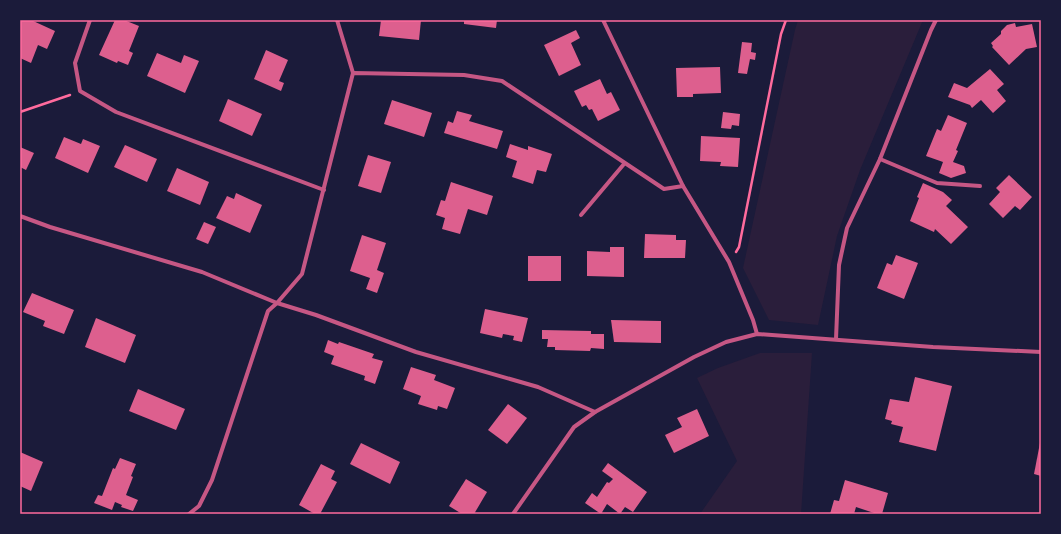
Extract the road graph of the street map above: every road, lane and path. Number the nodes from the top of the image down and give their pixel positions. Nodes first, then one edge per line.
1 (90, 20) edge
2 (336, 20) edge
3 (603, 20) edge
4 (786, 20) edge
5 (936, 20) edge
6 (353, 73) junction
7 (80, 91) junction
8 (20, 112) edge
9 (880, 159) junction
10 (624, 164) junction
11 (683, 186) junction
12 (980, 186) dead end
13 (324, 190) junction
14 (581, 215) dead end
15 (20, 216) edge
16 (729, 262) junction
17 (277, 303) junction
18 (757, 334) junction
19 (836, 339) junction
20 (1041, 352) edge
21 (594, 412) junction
22 (189, 514) edge
23 (513, 514) edge

1 - 7 street
2 - 6 street
3 - 11 street
4 - 16 path
5 - 9 street
6 - 10 street
6 - 13 street
7 - 8 path
7 - 13 street
9 - 12 street
9 - 19 street
10 - 11 street
10 - 14 street
11 - 16 street
13 - 17 street
15 - 17 street
16 - 18 street
17 - 21 street
17 - 22 street
18 - 19 street
18 - 21 street
19 - 20 street
21 - 23 street

